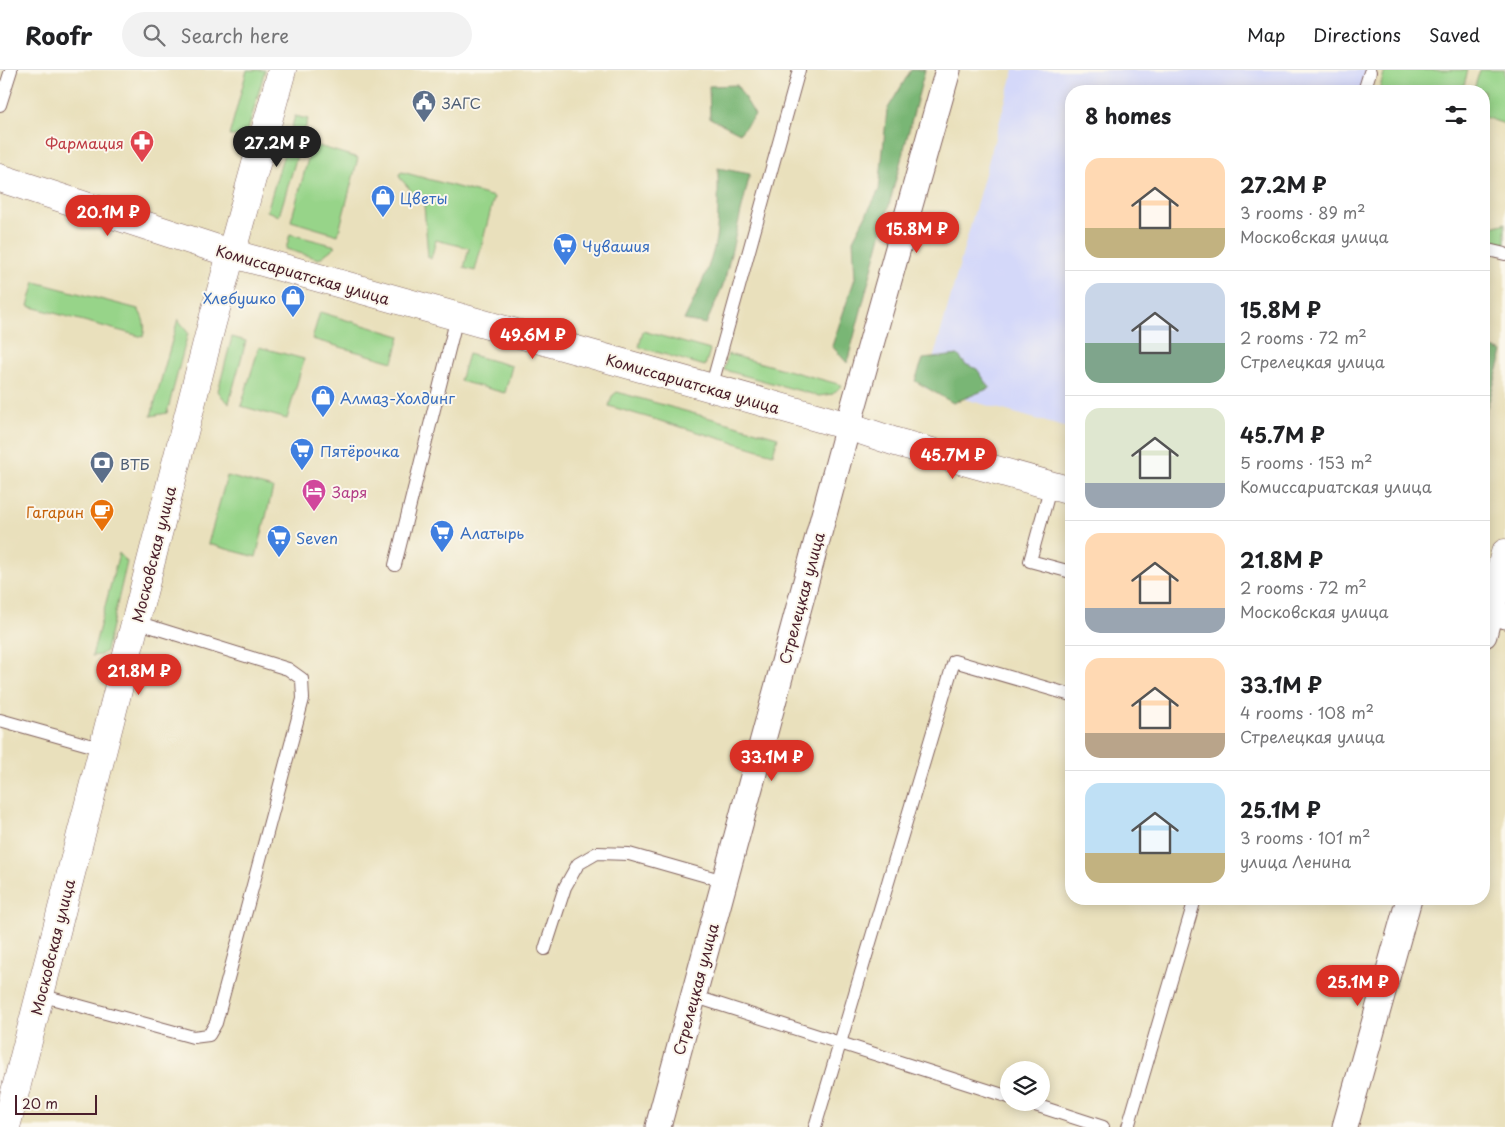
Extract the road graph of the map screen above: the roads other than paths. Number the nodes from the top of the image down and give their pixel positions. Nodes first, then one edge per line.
1 (12, 70) edge
2 (282, 70) edge
3 (799, 70) edge
4 (948, 70) edge
5 (1370, 72) dead end
6 (1366, 85) edge
7 (0, 105) edge
8 (0, 178) edge
9 (1490, 250) edge
10 (230, 254) junction
11 (1505, 254) edge
12 (457, 317) junction
13 (711, 388) junction
14 (848, 426) junction
15 (1061, 488) edge
16 (1505, 553) edge
17 (395, 566) dead end
18 (1065, 570) edge
19 (1491, 618) edge
20 (136, 622) junction
21 (1065, 693) edge
22 (0, 720) edge
23 (103, 749) junction
24 (724, 881) junction
25 (1193, 905) edge
26 (1407, 905) edge
27 (545, 949) dead end
28 (40, 995) junction
29 (693, 996) junction
30 (839, 1043) junction
31 (1000, 1094) edge
32 (1050, 1110) edge
33 (6, 1127) edge
34 (658, 1127) edge
35 (815, 1127) edge
36 (1103, 1127) edge
37 (1128, 1127) edge
38 (1345, 1127) edge

1 - 7 lane
2 - 10 street, Московская улица
3 - 13 lane
4 - 14 street, Стрелецкая улица
5 - 6 lane
8 - 10 street, Комиссариатская улица
9 - 11 lane
10 - 12 street, Комиссариатская улица
10 - 20 street, Московская улица
12 - 13 street, Комиссариатская улица
12 - 17 lane
13 - 14 street, Комиссариатская улица
14 - 15 street, Комиссариатская улица
14 - 24 street, Стрелецкая улица
15 - 18 lane
16 - 19 street
20 - 23 street, Московская улица
20 - 28 lane
21 - 30 lane
22 - 23 lane
23 - 28 street, Московская улица
24 - 27 lane
24 - 29 street, Стрелецкая улица
25 - 37 lane
26 - 38 street
28 - 33 street, Московская улица
29 - 30 lane
29 - 34 street, Стрелецкая улица
30 - 31 lane
30 - 35 lane
32 - 36 lane

